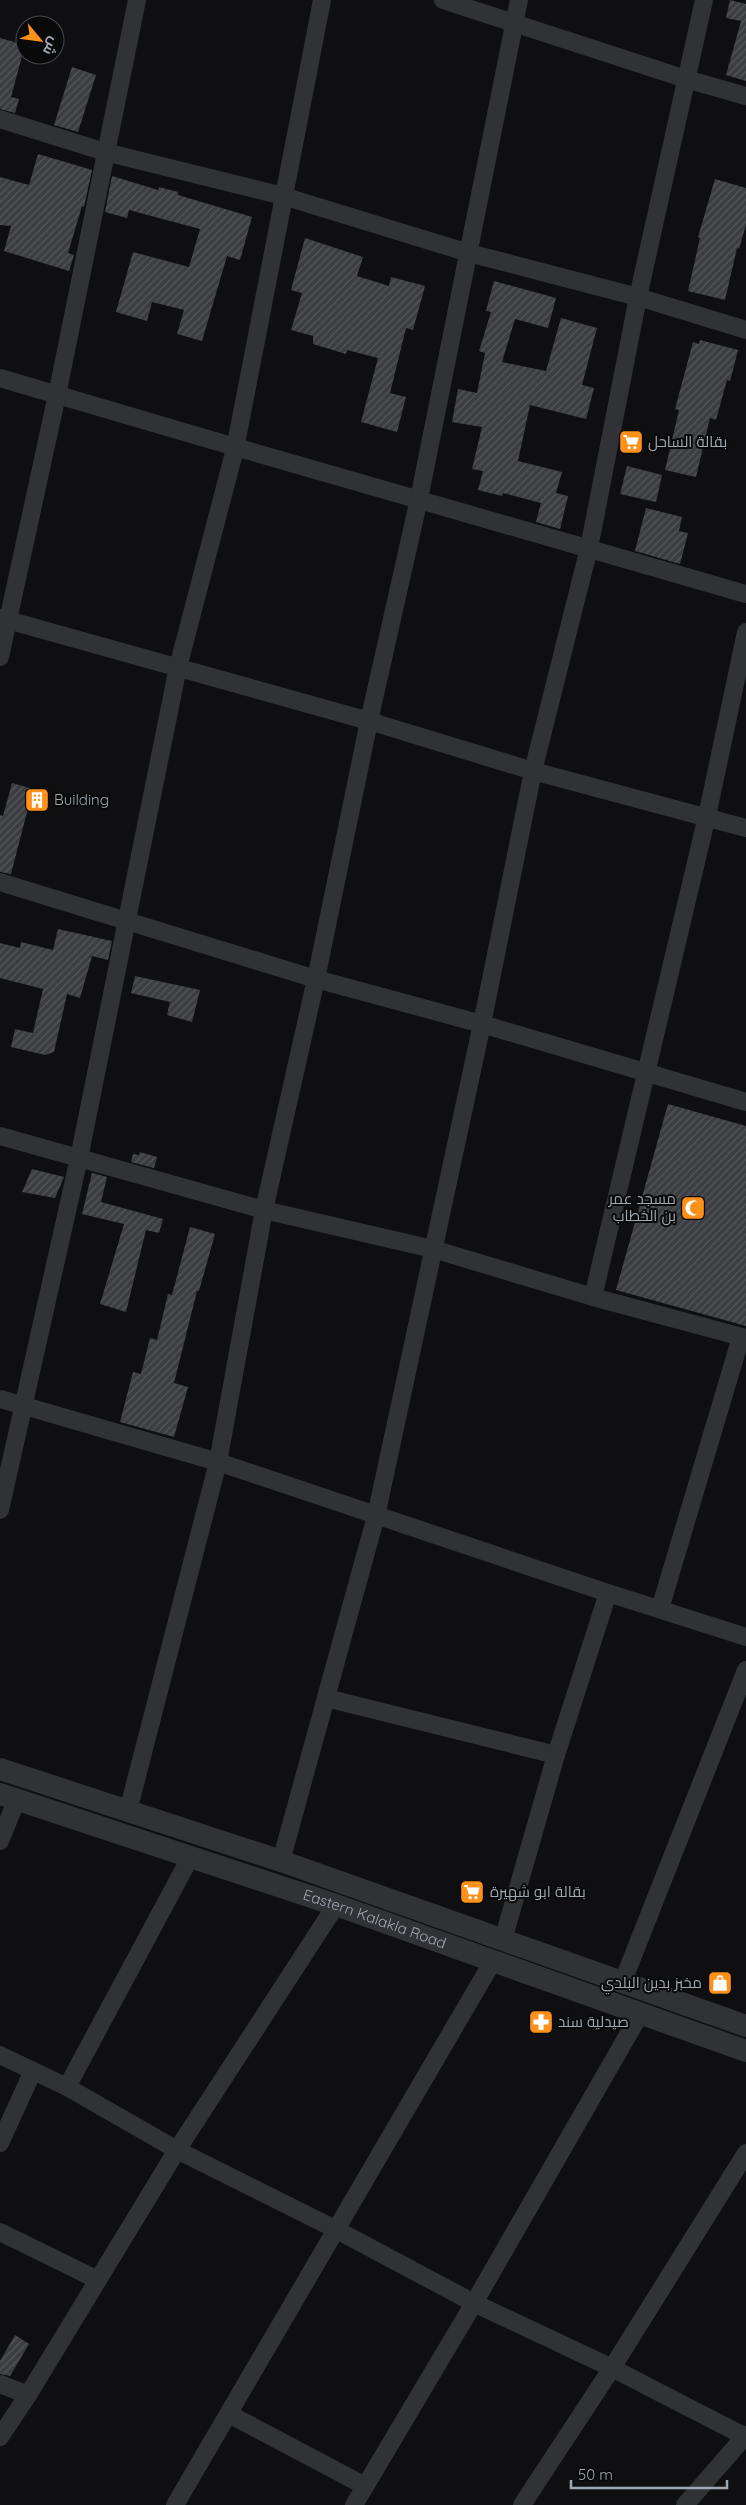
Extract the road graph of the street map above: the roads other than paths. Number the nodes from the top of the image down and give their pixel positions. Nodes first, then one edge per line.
1 (137, 0) edge
2 (322, 0) edge
3 (443, 0) edge
4 (519, 0) edge
5 (704, 0) edge
6 (514, 22) junction
7 (686, 79) junction
8 (746, 96) edge
9 (0, 119) edge
10 (105, 152) junction
11 (283, 196) junction
12 (469, 253) junction
13 (638, 297) junction
14 (746, 330) edge
15 (0, 378) edge
16 (57, 395) junction
17 (235, 449) junction
18 (419, 499) junction
19 (589, 548) junction
20 (746, 594) edge
21 (4, 619) edge
22 (746, 632) edge
23 (0, 657) edge
24 (178, 667) junction
25 (369, 721) junction
26 (533, 771) junction
27 (707, 816) junction
28 (746, 828) edge
29 (0, 882) edge
30 (127, 921) junction
31 (316, 979) junction
32 (482, 1024) junction
33 (646, 1073) junction
34 (746, 1102) edge
35 (0, 1136) edge
36 (79, 1158) junction
37 (264, 1210) junction
38 (433, 1249) junction
39 (593, 1297) junction
40 (743, 1338) edge
41 (0, 1399) edge
42 (24, 1406) junction
43 (218, 1462) junction
44 (0, 1510) edge
45 (376, 1516) junction
46 (608, 1593) junction
47 (660, 1609) junction
48 (746, 1637) edge
49 (746, 1670) edge
50 (326, 1698) junction
51 (556, 1755) junction
52 (0, 1770) edge
53 (9, 1796) edge
54 (128, 1812) junction
55 (0, 1841) edge
56 (191, 1856) junction
57 (282, 1860) junction
58 (336, 1905) junction
59 (503, 1940) junction
60 (493, 1961) junction
61 (623, 1981) junction
62 (640, 2014) junction
63 (746, 2026) edge
64 (746, 2051) edge
65 (0, 2055) edge
66 (34, 2071) junction
67 (67, 2087) junction
68 (0, 2143) edge
69 (177, 2150) junction
70 (746, 2152) edge
71 (336, 2229) junction
72 (0, 2232) edge
73 (98, 2280) junction
74 (474, 2303) junction
75 (612, 2368) junction
76 (0, 2384) edge
77 (28, 2395) junction
78 (230, 2414) junction
79 (746, 2436) edge
80 (0, 2437) edge
81 (365, 2486) junction
82 (175, 2505) edge
83 (354, 2505) edge
84 (522, 2505) edge
85 (684, 2505) edge

1 - 10 street
2 - 11 street
3 - 6 street
4 - 6 street
5 - 7 street
6 - 7 street
6 - 12 street
7 - 8 street
7 - 13 street
9 - 10 street
10 - 11 street
10 - 16 street
11 - 12 street
11 - 17 street
12 - 13 street
12 - 18 street
13 - 14 street
13 - 19 street
15 - 16 street
16 - 17 street
16 - 21 street
17 - 18 street
17 - 24 street
18 - 19 street
18 - 25 street
19 - 20 street
19 - 26 street
21 - 23 street
21 - 24 street
22 - 27 street
24 - 25 street
24 - 30 street
25 - 26 street
25 - 31 street
26 - 27 street
26 - 32 street
27 - 28 street
27 - 33 street
29 - 30 street
30 - 31 street
30 - 36 street
31 - 32 street
31 - 37 street
32 - 33 street
32 - 38 street
33 - 34 street
33 - 39 street
35 - 36 street
36 - 37 street
36 - 42 street
37 - 38 street
37 - 43 street
38 - 39 street
38 - 45 street
39 - 40 street
40 - 47 street
41 - 42 street
42 - 43 street
42 - 44 street
43 - 45 street
43 - 54 street
45 - 46 street
45 - 50 street
46 - 47 street
46 - 51 street
47 - 48 street
49 - 61 street
50 - 51 street
50 - 57 street
51 - 59 street
52 - 54 street, Eastern Kalakla Road
53 - 55 street
53 - 56 street, Eastern Kalakla Road
54 - 57 street, Eastern Kalakla Road
56 - 58 street, Eastern Kalakla Road
56 - 67 street
57 - 59 street, Eastern Kalakla Road
58 - 60 street, Eastern Kalakla Road
58 - 69 street
59 - 61 street, Eastern Kalakla Road
60 - 62 street, Eastern Kalakla Road
60 - 71 street
61 - 63 street, Eastern Kalakla Road
62 - 64 street, Eastern Kalakla Road
62 - 74 street
65 - 66 street
66 - 67 street
66 - 68 street
67 - 69 street
69 - 71 street
69 - 73 street
70 - 75 street
71 - 74 street
71 - 78 street
72 - 73 street
73 - 77 street
74 - 75 street
74 - 81 street
75 - 79 street
75 - 84 street
76 - 77 street
77 - 80 street
78 - 81 street
78 - 82 street
79 - 85 street
81 - 83 street

